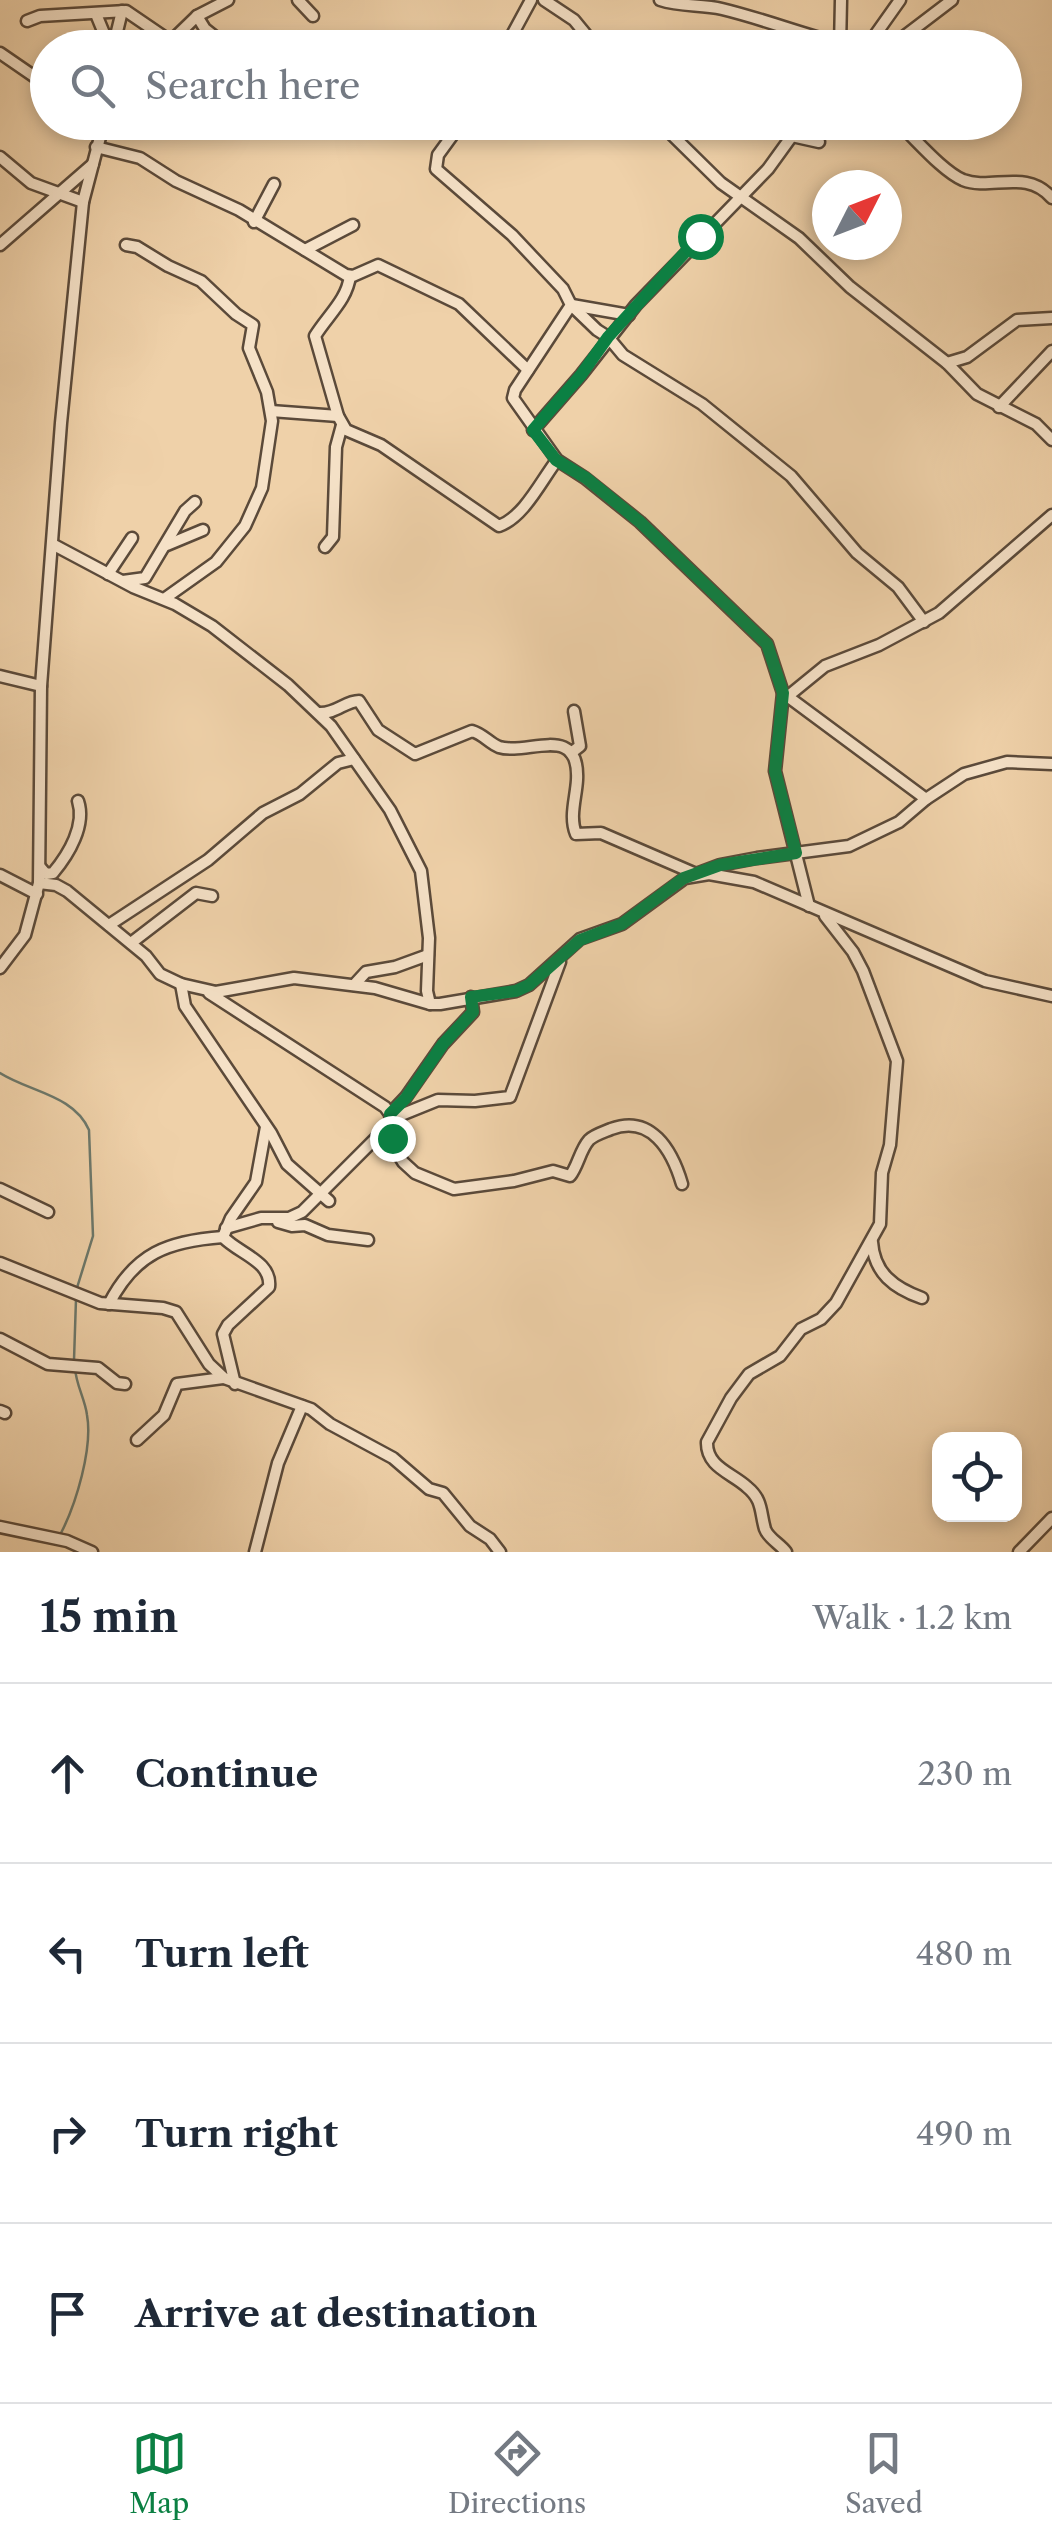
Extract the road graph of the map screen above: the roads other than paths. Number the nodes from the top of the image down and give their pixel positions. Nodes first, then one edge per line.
1 (228, 0) edge
2 (298, 0) edge
3 (530, 0) edge
4 (544, 0) edge
5 (660, 0) edge
6 (841, 0) edge
7 (900, 0) edge
8 (952, 0) edge
9 (125, 7) edge
10 (96, 14) junction
11 (196, 16) junction
12 (313, 16) dead end
13 (27, 22) dead end
14 (103, 30) edge
15 (151, 30) edge
16 (182, 30) edge
17 (206, 30) edge
18 (514, 30) edge
19 (582, 30) edge
20 (789, 30) edge
21 (840, 30) edge
22 (876, 30) edge
23 (913, 30) edge
24 (0, 53) edge
25 (30, 74) edge
26 (98, 140) edge
27 (449, 140) edge
28 (677, 140) edge
29 (789, 140) edge
30 (810, 140) edge
31 (917, 140) edge
32 (819, 142) dead end
33 (96, 147) junction
34 (0, 157) edge
35 (92, 164) junction
36 (274, 184) dead end
37 (59, 193) junction
38 (1052, 197) edge
39 (739, 198) junction
40 (83, 202) junction
41 (254, 222) junction
42 (353, 225) dead end
43 (0, 245) edge
44 (126, 245) dead end
45 (305, 250) junction
46 (350, 276) junction
47 (571, 306) junction
48 (629, 314) junction
49 (1052, 318) edge
50 (608, 337) junction
51 (1052, 351) edge
52 (947, 363) junction
53 (528, 370) junction
54 (998, 407) junction
55 (270, 412) junction
56 (340, 421) junction
57 (533, 430) junction
58 (1052, 440) edge
59 (556, 460) junction
60 (195, 502) dead end
61 (1052, 515) edge
62 (203, 530) dead end
63 (132, 538) dead end
64 (54, 545) junction
65 (165, 546) junction
66 (325, 547) dead end
67 (108, 574) junction
68 (121, 581) junction
69 (164, 599) junction
70 (924, 622) junction
71 (0, 676) edge
72 (42, 686) junction
73 (785, 695) junction
74 (574, 710) dead end
75 (319, 713) junction
76 (570, 754) junction
77 (354, 759) junction
78 (1052, 764) edge
79 (926, 799) junction
80 (78, 801) dead end
81 (796, 853) junction
82 (40, 867) junction
83 (53, 873) junction
84 (696, 874) junction
85 (0, 875) edge
86 (38, 889) junction
87 (68, 891) junction
88 (212, 896) dead end
89 (809, 906) junction
90 (822, 912) junction
91 (109, 924) junction
92 (131, 942) junction
93 (428, 955) junction
94 (562, 957) junction
95 (0, 968) edge
96 (181, 984) junction
97 (354, 985) junction
98 (205, 990) junction
99 (1052, 996) edge
100 (471, 997) junction
101 (430, 1004) junction
102 (390, 1119) junction
103 (266, 1126) junction
104 (682, 1184) dead end
105 (0, 1190) edge
106 (325, 1198) junction
107 (48, 1212) dead end
108 (272, 1220) junction
109 (225, 1233) junction
110 (368, 1240) dead end
111 (872, 1242) junction
112 (0, 1262) edge
113 (922, 1298) dead end
114 (109, 1304) junction
115 (0, 1340) edge
116 (230, 1381) junction
117 (125, 1384) dead end
118 (302, 1406) junction
119 (137, 1440) dead end
120 (1052, 1518) edge
121 (0, 1527) edge
122 (92, 1552) edge
123 (256, 1552) edge
124 (500, 1552) edge
125 (786, 1552) edge
126 (1019, 1552) edge

1 - 11 street
2 - 12 street
3 - 18 street
4 - 19 street
5 - 20 street
6 - 21 street
7 - 22 street
8 - 23 street
9 - 10 street
9 - 15 street
10 - 13 street
10 - 14 street
11 - 16 street
11 - 17 street
24 - 25 street
26 - 33 street
27 - 47 street
28 - 39 street
29 - 39 street
30 - 32 street
31 - 38 street
33 - 35 street
33 - 41 street
34 - 37 street
35 - 37 street
35 - 40 street
36 - 41 street
37 - 40 street
37 - 43 street
39 - 48 street
39 - 52 street
40 - 64 street
41 - 45 street
42 - 45 street
44 - 55 street
45 - 46 street
46 - 53 street
46 - 56 street
47 - 48 street
47 - 50 street
47 - 53 street
48 - 50 street
49 - 52 street
50 - 57 street
50 - 70 street
51 - 54 street
52 - 54 street
53 - 57 street
54 - 58 street
55 - 56 street
55 - 69 street
56 - 59 street
56 - 66 street
57 - 59 street
59 - 73 street
60 - 65 street
61 - 70 street
62 - 65 street
63 - 67 street
64 - 67 street
64 - 72 street
65 - 68 street
67 - 68 street
68 - 69 street
69 - 75 street
70 - 73 street
71 - 72 street
72 - 82 street
73 - 79 street
73 - 81 street
74 - 76 street
75 - 76 street
75 - 77 street
76 - 84 street
77 - 91 street
77 - 93 street
78 - 79 street
79 - 81 street
80 - 83 street
81 - 84 street
81 - 89 street
82 - 83 street
82 - 86 street
83 - 87 street
84 - 89 street
84 - 94 street
85 - 86 street
86 - 87 street
86 - 95 street
87 - 91 street
88 - 92 street
89 - 90 street
90 - 99 street
90 - 111 street
91 - 92 street
92 - 96 street
93 - 97 street
93 - 101 street
94 - 100 street
94 - 102 street
96 - 98 street
96 - 103 street
97 - 98 street
97 - 101 street
98 - 102 street
100 - 101 street
100 - 102 street
102 - 104 street
102 - 106 street
103 - 106 street
103 - 109 street
105 - 107 street
106 - 108 street
108 - 109 street
108 - 110 street
109 - 114 street
109 - 116 street
111 - 113 street
111 - 125 street
112 - 114 street
114 - 116 street
115 - 117 street
116 - 118 street
116 - 119 street
118 - 123 street
118 - 124 street
120 - 126 street
121 - 122 street

